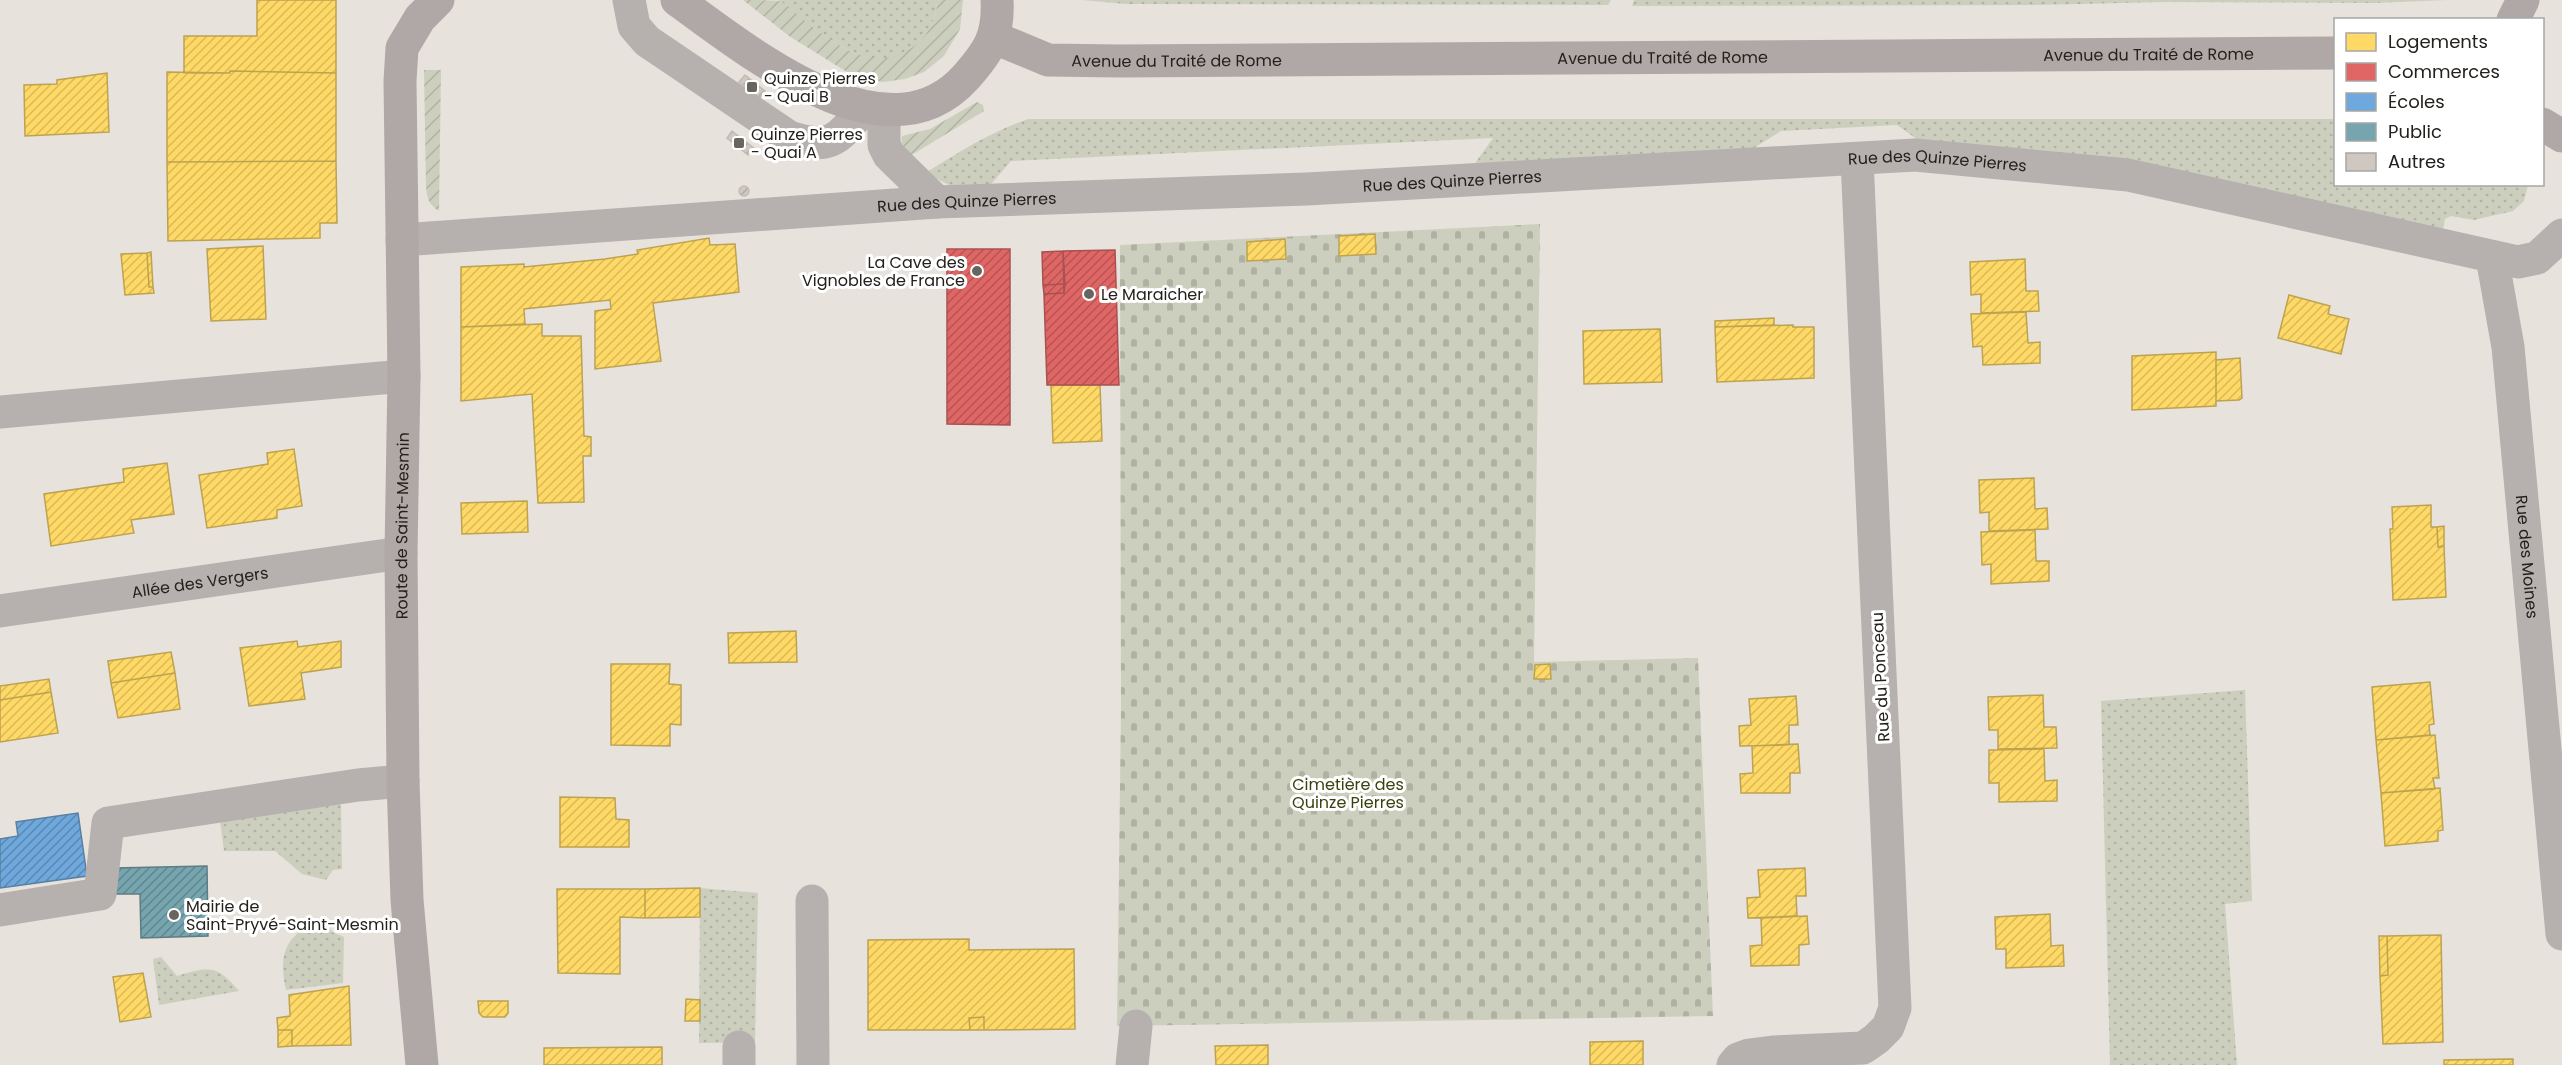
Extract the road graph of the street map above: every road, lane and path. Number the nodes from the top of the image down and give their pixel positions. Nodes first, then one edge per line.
1 (438, 0) edge
2 (628, 0) edge
3 (677, 0) edge
4 (997, 0) edge
5 (2523, 0) edge
6 (2514, 18) edge
7 (995, 38) junction
8 (2334, 53) edge
9 (874, 109) junction
10 (2544, 125) edge
11 (2562, 136) edge
12 (1857, 159) junction
13 (937, 202) junction
14 (402, 240) junction
15 (2557, 247) edge
16 (2482, 255) junction
17 (404, 376) junction
18 (0, 412) edge
19 (401, 553) junction
20 (0, 611) edge
21 (403, 781) junction
22 (812, 901) dead end
23 (0, 909) edge
24 (2562, 934) edge
25 (1136, 1026) dead end
26 (422, 1065) edge
27 (813, 1065) edge
28 (1132, 1065) edge
29 (1733, 1065) edge

1 - 14 main road, Route de Saint-Mesmin
2 - 9 street
3 - 9 main road
4 - 7 main road
5 - 6 main road
7 - 8 main road, Avenue du Traité de Rome
7 - 9 main road
9 - 13 street
10 - 11 main road
12 - 13 street, Rue des Quinze Pierres
12 - 16 street, Rue des Quinze Pierres
12 - 29 street, Rue du Ponceau
13 - 14 street, Rue des Quinze Pierres
14 - 17 main road, Route de Saint-Mesmin
15 - 16 street
16 - 24 street, Rue des Moines
17 - 18 street
17 - 19 main road, Route de Saint-Mesmin
19 - 20 street, Allée des Vergers
19 - 21 main road, Route de Saint-Mesmin
21 - 23 street
21 - 26 main road, Route de Saint-Mesmin
22 - 27 street
25 - 28 street

